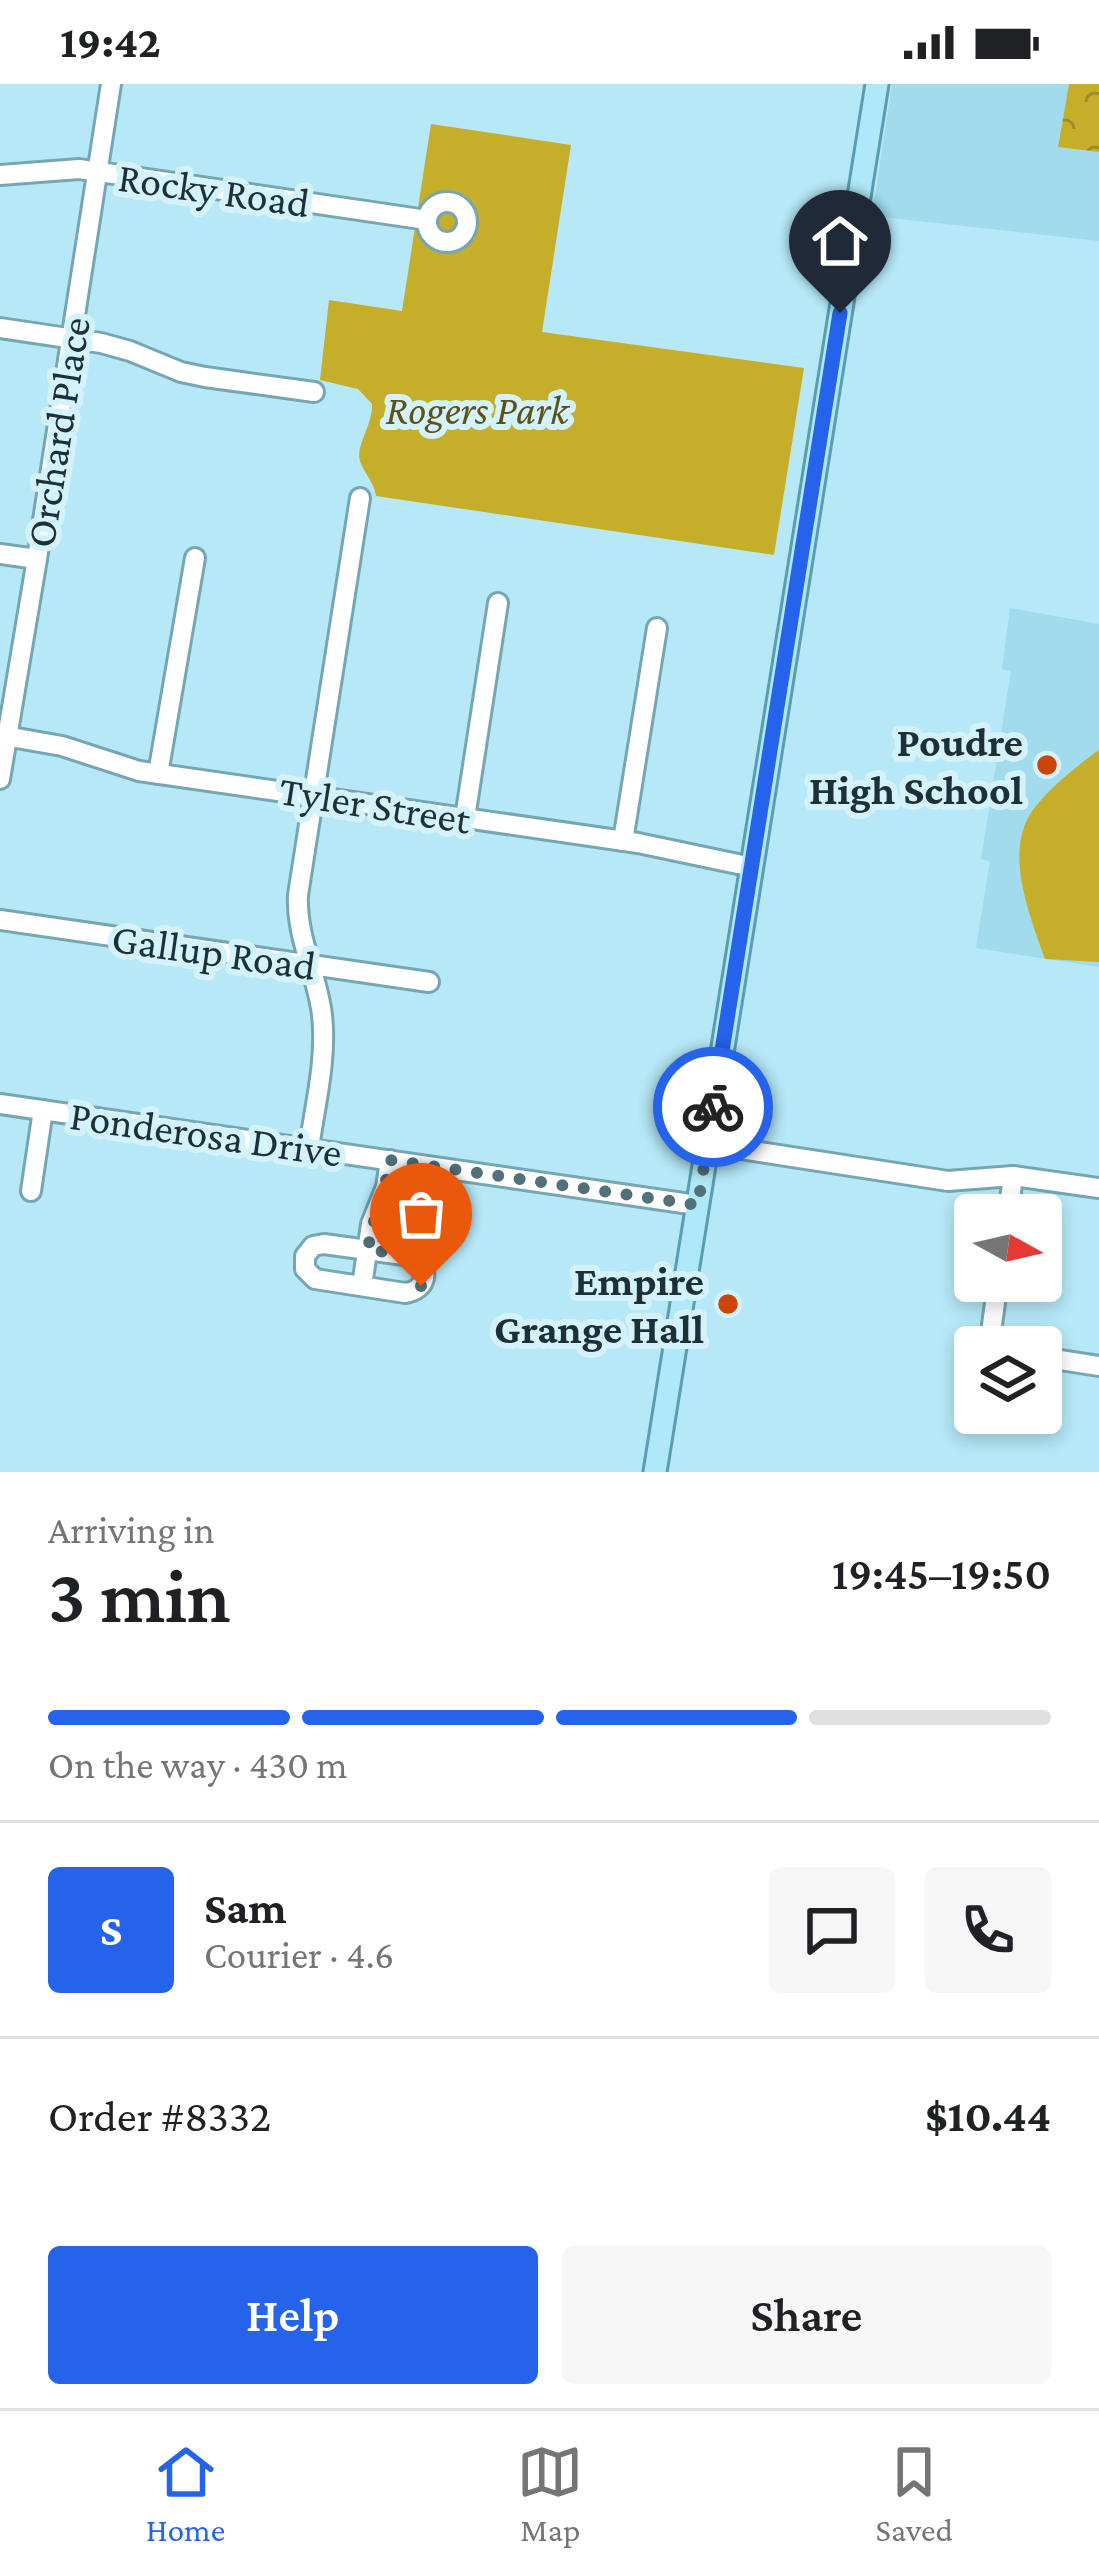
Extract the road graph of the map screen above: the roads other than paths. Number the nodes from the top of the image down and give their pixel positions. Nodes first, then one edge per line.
1 (111, 84) edge
2 (877, 84) edge
3 (96, 172) junction
4 (0, 175) edge
5 (428, 220) dead end
6 (0, 328) edge
7 (71, 338) junction
8 (314, 392) dead end
9 (360, 498) dead end
10 (0, 554) edge
11 (195, 558) dead end
12 (37, 559) junction
13 (498, 603) dead end
14 (657, 628) dead end
15 (3, 735) edge
16 (158, 774) junction
17 (0, 779) edge
18 (312, 794) junction
19 (465, 818) junction
20 (623, 841) junction
21 (752, 867) junction
22 (0, 920) edge
23 (309, 965) junction
24 (429, 982) dead end
25 (0, 1104) edge
26 (43, 1110) junction
27 (708, 1144) junction
28 (309, 1148) junction
29 (390, 1160) junction
30 (1013, 1177) junction
31 (1099, 1188) edge
32 (31, 1191) dead end
33 (1011, 1194) edge
34 (698, 1205) junction
35 (368, 1250) junction
36 (362, 1286) junction
37 (1062, 1360) edge
38 (1099, 1366) edge
39 (655, 1472) edge

1 - 3 street, Orchard Place
2 - 21 main road
3 - 4 street, Rocky Road
3 - 5 street, Rocky Road
3 - 7 street, Orchard Place
6 - 7 street
7 - 8 street
7 - 12 street, Orchard Place
9 - 18 street
10 - 12 street
11 - 16 street
12 - 15 street, Orchard Place
13 - 19 street
14 - 20 street
15 - 16 street, Tyler Street
15 - 17 street, Orchard Place
16 - 18 street, Tyler Street
18 - 19 street, Tyler Street
18 - 23 street
19 - 20 street, Tyler Street
20 - 21 street, Tyler Street
21 - 27 main road
22 - 23 street, Gallup Road
23 - 24 street, Gallup Road
23 - 28 street
25 - 26 street, Ponderosa Drive
26 - 28 street, Ponderosa Drive
26 - 32 street
27 - 30 street
27 - 34 main road
28 - 29 street, Ponderosa Drive
29 - 34 street, Ponderosa Drive
29 - 35 street
30 - 31 street
30 - 33 street
34 - 39 main road
35 - 36 street
35 - 36 street
35 - 36 street
37 - 38 street

